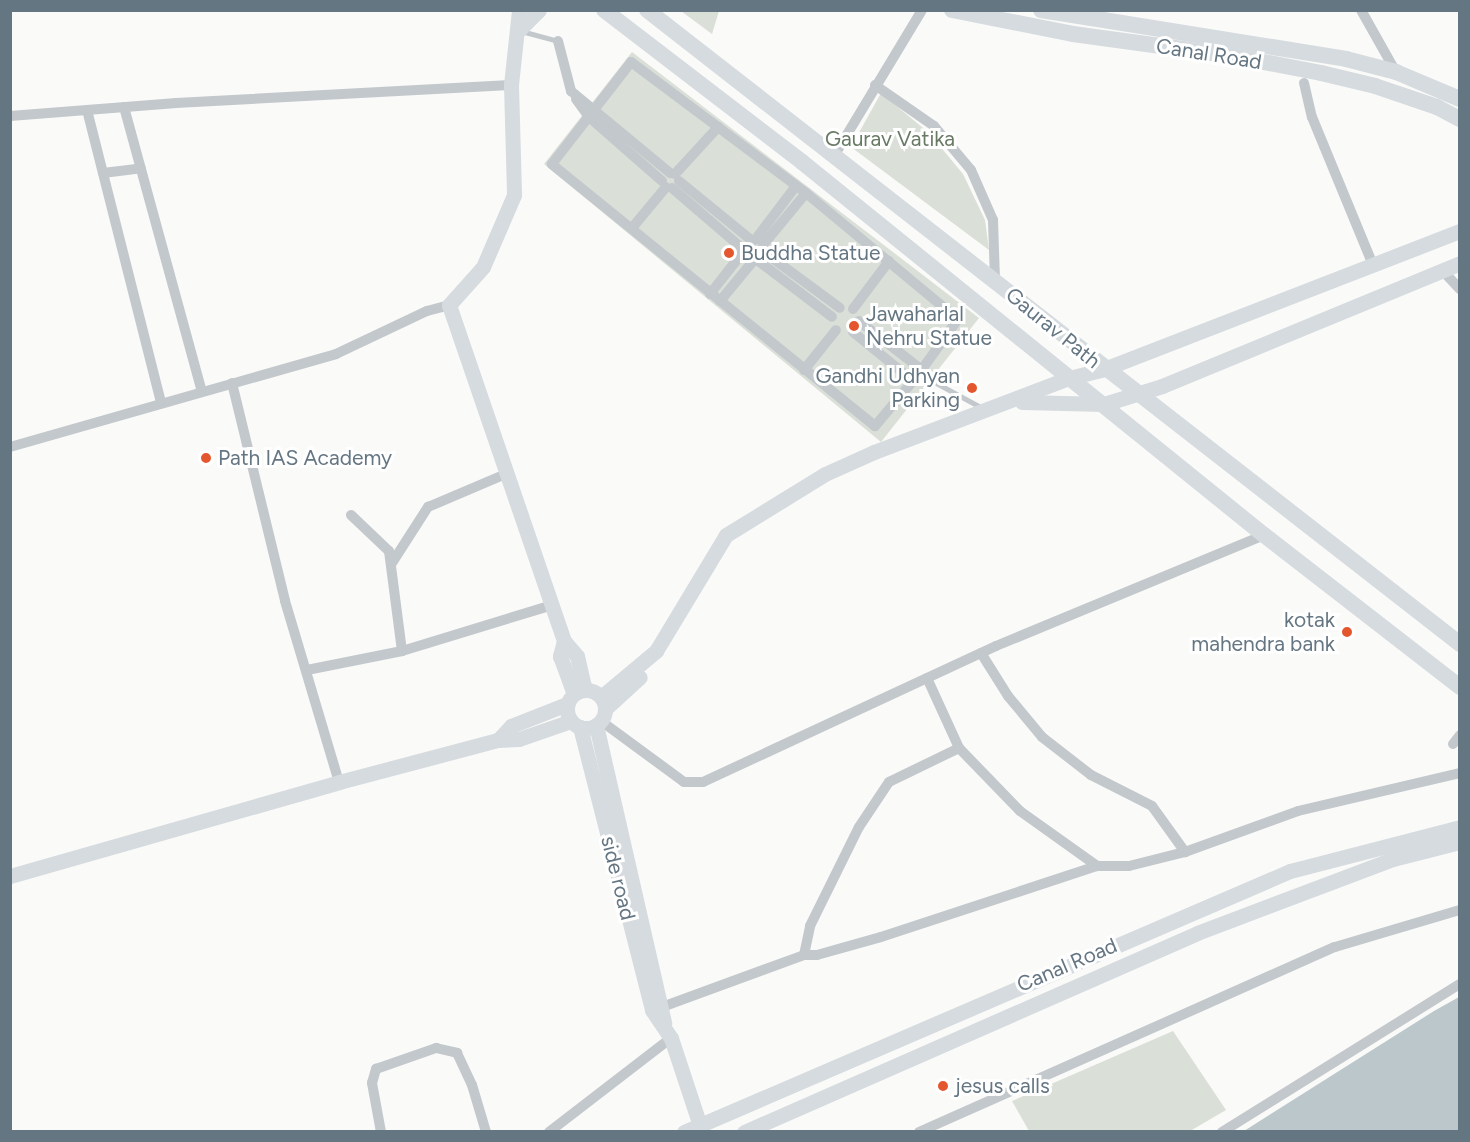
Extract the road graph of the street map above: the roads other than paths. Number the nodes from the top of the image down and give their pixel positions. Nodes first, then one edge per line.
1 (519, 10) edge
2 (539, 10) edge
3 (604, 10) edge
4 (647, 10) edge
5 (922, 10) edge
6 (952, 10) edge
7 (1041, 10) edge
8 (1361, 10) edge
9 (519, 30) junction
10 (558, 41) joint
11 (1396, 72) junction
12 (1304, 83) dead end
13 (511, 85) junction
14 (875, 85) junction
15 (1460, 99) edge
16 (124, 107) junction
17 (87, 110) junction
18 (592, 113) junction
19 (10, 116) edge
20 (1460, 119) edge
21 (718, 127) junction
22 (834, 156) junction
23 (141, 168) junction
24 (103, 173) junction
25 (671, 181) junction
26 (801, 190) junction
27 (632, 228) junction
28 (1460, 231) edge
29 (757, 250) junction
30 (889, 261) junction
31 (1460, 263) edge
32 (1373, 265) junction
33 (1442, 270) junction
34 (995, 281) junction
35 (1460, 289) edge
36 (710, 294) junction
37 (720, 301) junction
38 (449, 305) junction
39 (840, 308) dead end
40 (853, 309) dead end
41 (832, 317) dead end
42 (860, 321) dead end
43 (836, 330) dead end
44 (853, 332) dead end
45 (1104, 369) junction
46 (804, 370) junction
47 (920, 376) junction
48 (1069, 378) junction
49 (232, 383) junction
50 (202, 392) junction
51 (1137, 394) junction
52 (161, 403) junction
53 (1104, 404) junction
54 (986, 409) junction
55 (10, 447) edge
56 (508, 473) junction
57 (351, 515) dead end
58 (1264, 535) junction
59 (392, 562) junction
60 (552, 605) junction
61 (1460, 644) edge
62 (402, 651) junction
63 (981, 653) junction
64 (307, 670) junction
65 (927, 678) junction
66 (1460, 687) edge
67 (575, 696) junction
68 (601, 713) junction
69 (575, 724) junction
70 (498, 740) junction
71 (959, 748) junction
72 (1460, 772) edge
73 (339, 782) junction
74 (1460, 827) edge
75 (1460, 842) edge
76 (1185, 852) junction
77 (1097, 866) junction
78 (10, 876) edge
79 (1460, 910) edge
80 (804, 955) junction
81 (1460, 984) edge
82 (662, 1007) junction
83 (668, 1031) junction
84 (700, 1128) edge
85 (381, 1131) edge
86 (486, 1131) edge
87 (549, 1131) edge
88 (684, 1131) edge
89 (744, 1131) edge
90 (919, 1131) edge
91 (1222, 1131) edge

1 - 9 street
2 - 9 street
3 - 48 main road
4 - 22 main road, Gaurav Path
5 - 14 street
6 - 20 main road, Canal Road
7 - 11 main road
8 - 11 street
9 - 10 lane
9 - 13 street
10 - 18 street
11 - 15 main road
12 - 32 street
13 - 16 street
13 - 38 street
14 - 22 street
14 - 34 street
16 - 17 street
16 - 23 street
17 - 19 street
17 - 24 street
18 - 21 street
18 - 25 street
18 - 27 street
21 - 25 street
21 - 26 street
22 - 34 main road, Gaurav Path
23 - 24 street
23 - 50 street
24 - 52 street
25 - 27 street
25 - 29 street
25 - 36 street
26 - 29 street
26 - 30 street
27 - 36 street
28 - 32 street
29 - 37 street
29 - 39 street
29 - 41 street
30 - 40 street
30 - 47 street
31 - 33 street
32 - 45 street
33 - 35 street
33 - 51 street
34 - 45 main road, Gaurav Path
36 - 37 street
37 - 46 street
38 - 49 street
38 - 56 street, side road
42 - 47 street
43 - 46 street
44 - 47 street
45 - 48 street
45 - 51 main road, Gaurav Path
46 - 47 street
47 - 54 lane
48 - 53 main road
48 - 54 street
49 - 50 street
49 - 64 street
50 - 52 street
51 - 53 street
51 - 61 main road, Gaurav Path
52 - 55 street
53 - 58 main road
53 - 68 street
54 - 68 street
56 - 59 street
56 - 60 street, side road
57 - 59 street
58 - 63 street
58 - 66 main road
59 - 62 street
60 - 62 street
60 - 67 street, side road
62 - 64 street
63 - 65 street
63 - 76 street
64 - 73 street
65 - 68 street
65 - 71 street
67 - 68 street
67 - 69 street, side road
67 - 70 street
68 - 69 street
68 - 82 street, side road
69 - 70 street
69 - 83 street, side road
70 - 73 street
71 - 77 street
71 - 80 street
72 - 76 street
73 - 78 street
74 - 84 street, Canal Road
75 - 89 street, Canal Road
76 - 77 street
77 - 80 street
79 - 90 street
80 - 82 street
81 - 91 street
82 - 83 street, side road
83 - 84 street, side road
83 - 87 street
84 - 88 street, Canal Road
85 - 86 street

